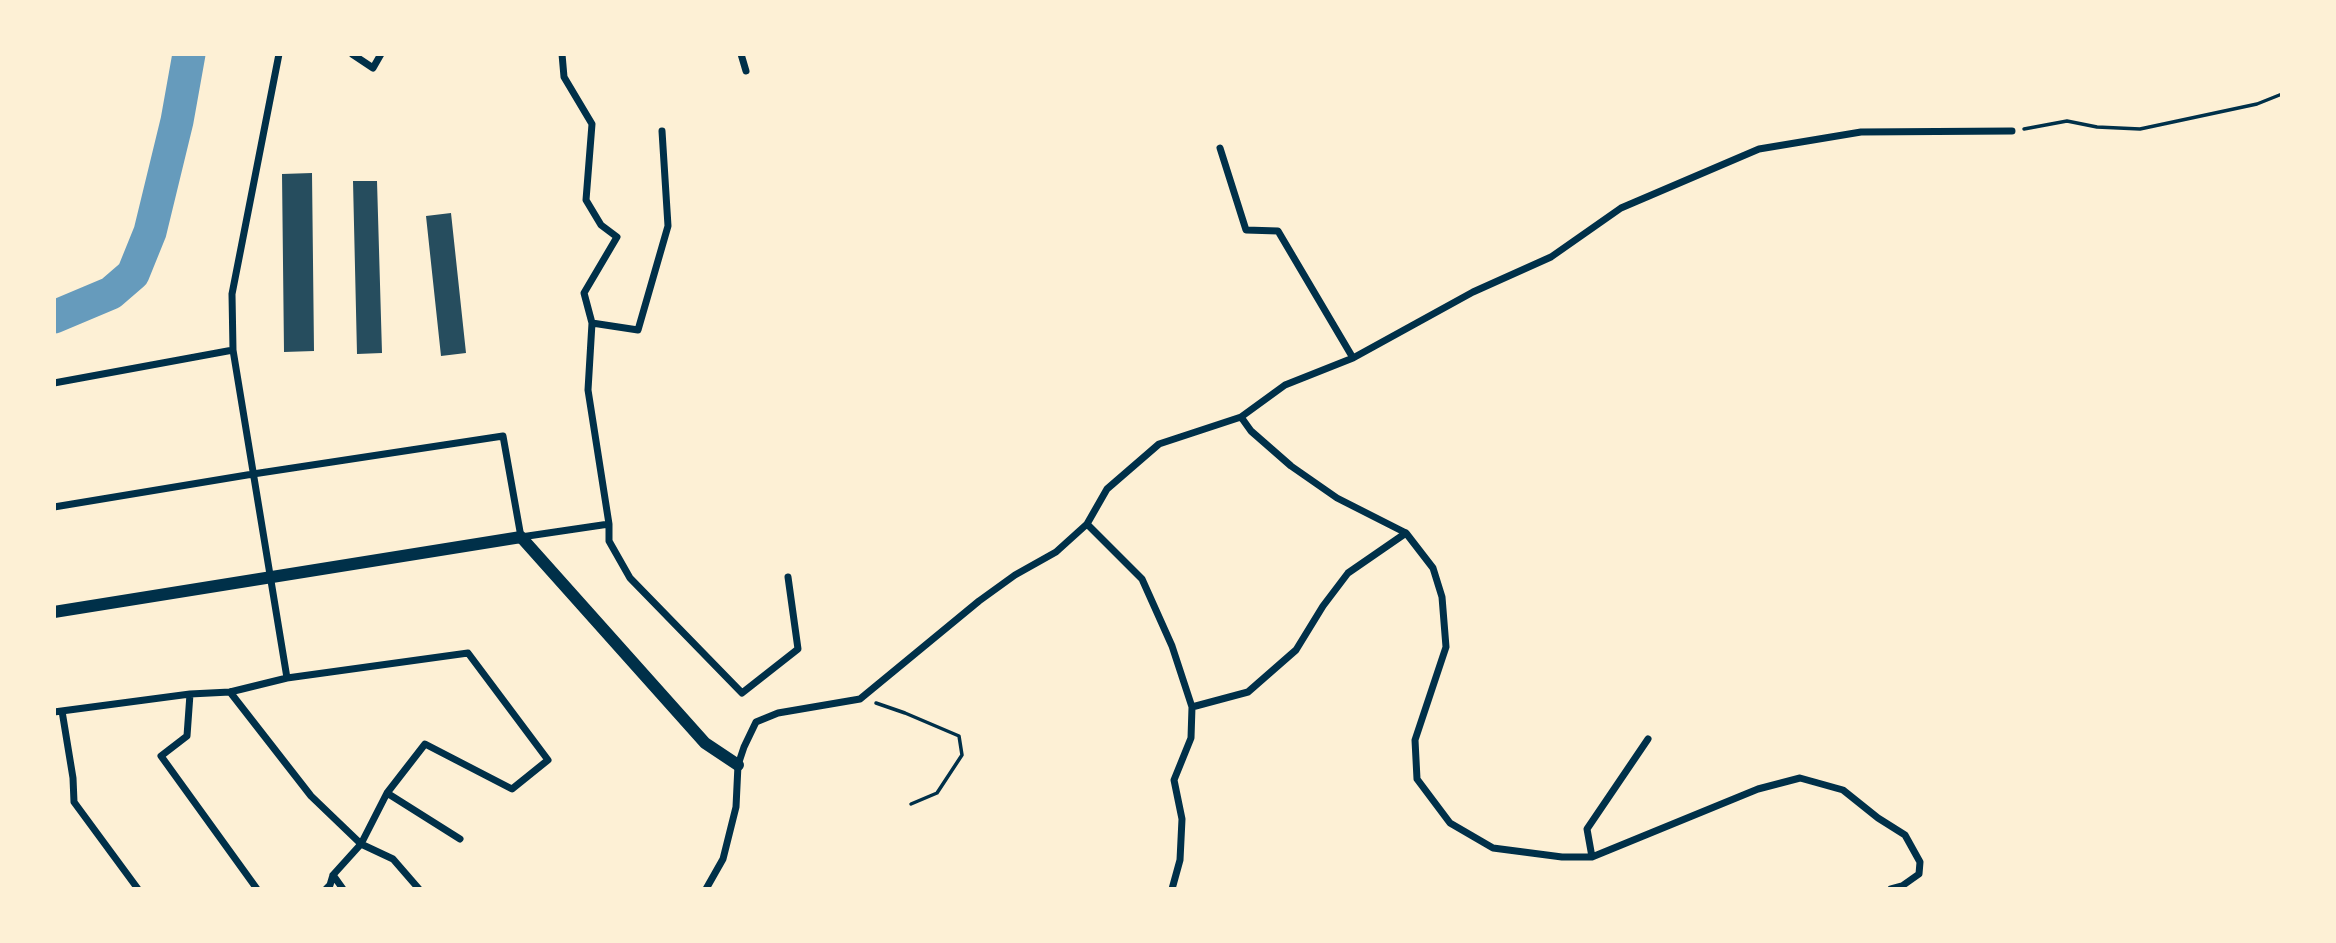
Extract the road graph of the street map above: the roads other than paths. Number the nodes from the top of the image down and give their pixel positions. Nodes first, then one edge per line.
1 (279, 54) edge
2 (352, 54) edge
3 (381, 54) edge
4 (562, 54) edge
5 (741, 54) edge
6 (746, 71) dead end
7 (662, 131) dead end
8 (2012, 131) road end
9 (1220, 148) dead end
10 (592, 323) junction
11 (233, 350) junction
12 (1353, 358) junction
13 (54, 383) edge
14 (1241, 417) junction
15 (253, 474) junction
16 (54, 507) edge
17 (609, 524) junction
18 (1087, 524) junction
19 (1406, 533) junction
20 (521, 537) junction
21 (788, 577) dead end
22 (270, 578) junction
23 (54, 612) edge
24 (287, 678) junction
25 (230, 692) junction
26 (190, 694) junction
27 (1192, 707) junction
28 (58, 712) edge
29 (1648, 739) dead end
30 (738, 765) junction
31 (387, 793) junction
32 (460, 839) dead end
33 (361, 844) junction
34 (1592, 857) junction
35 (333, 875) junction
36 (138, 889) edge
37 (257, 889) edge
38 (326, 889) edge
39 (343, 889) edge
40 (419, 889) edge
41 (706, 889) edge
42 (1172, 889) edge
43 (1891, 889) edge

1 - 11 street
2 - 3 street
4 - 10 street
5 - 6 street
7 - 10 street
8 - 12 street
9 - 12 street
10 - 17 street
11 - 13 street
11 - 15 street
12 - 14 street
14 - 18 street
14 - 19 street
15 - 16 street
15 - 20 street
15 - 22 street
17 - 20 street
17 - 21 street
18 - 27 street
18 - 30 street
19 - 27 street
19 - 34 street
20 - 22 street
20 - 30 street
22 - 23 street
22 - 24 street
24 - 25 street
24 - 31 street
25 - 26 street
25 - 33 street
26 - 28 street
26 - 37 street
27 - 42 street
28 - 36 street
29 - 34 street
30 - 41 street
31 - 32 street
31 - 33 street
33 - 35 street
33 - 40 street
34 - 43 street
35 - 38 street
35 - 39 street

